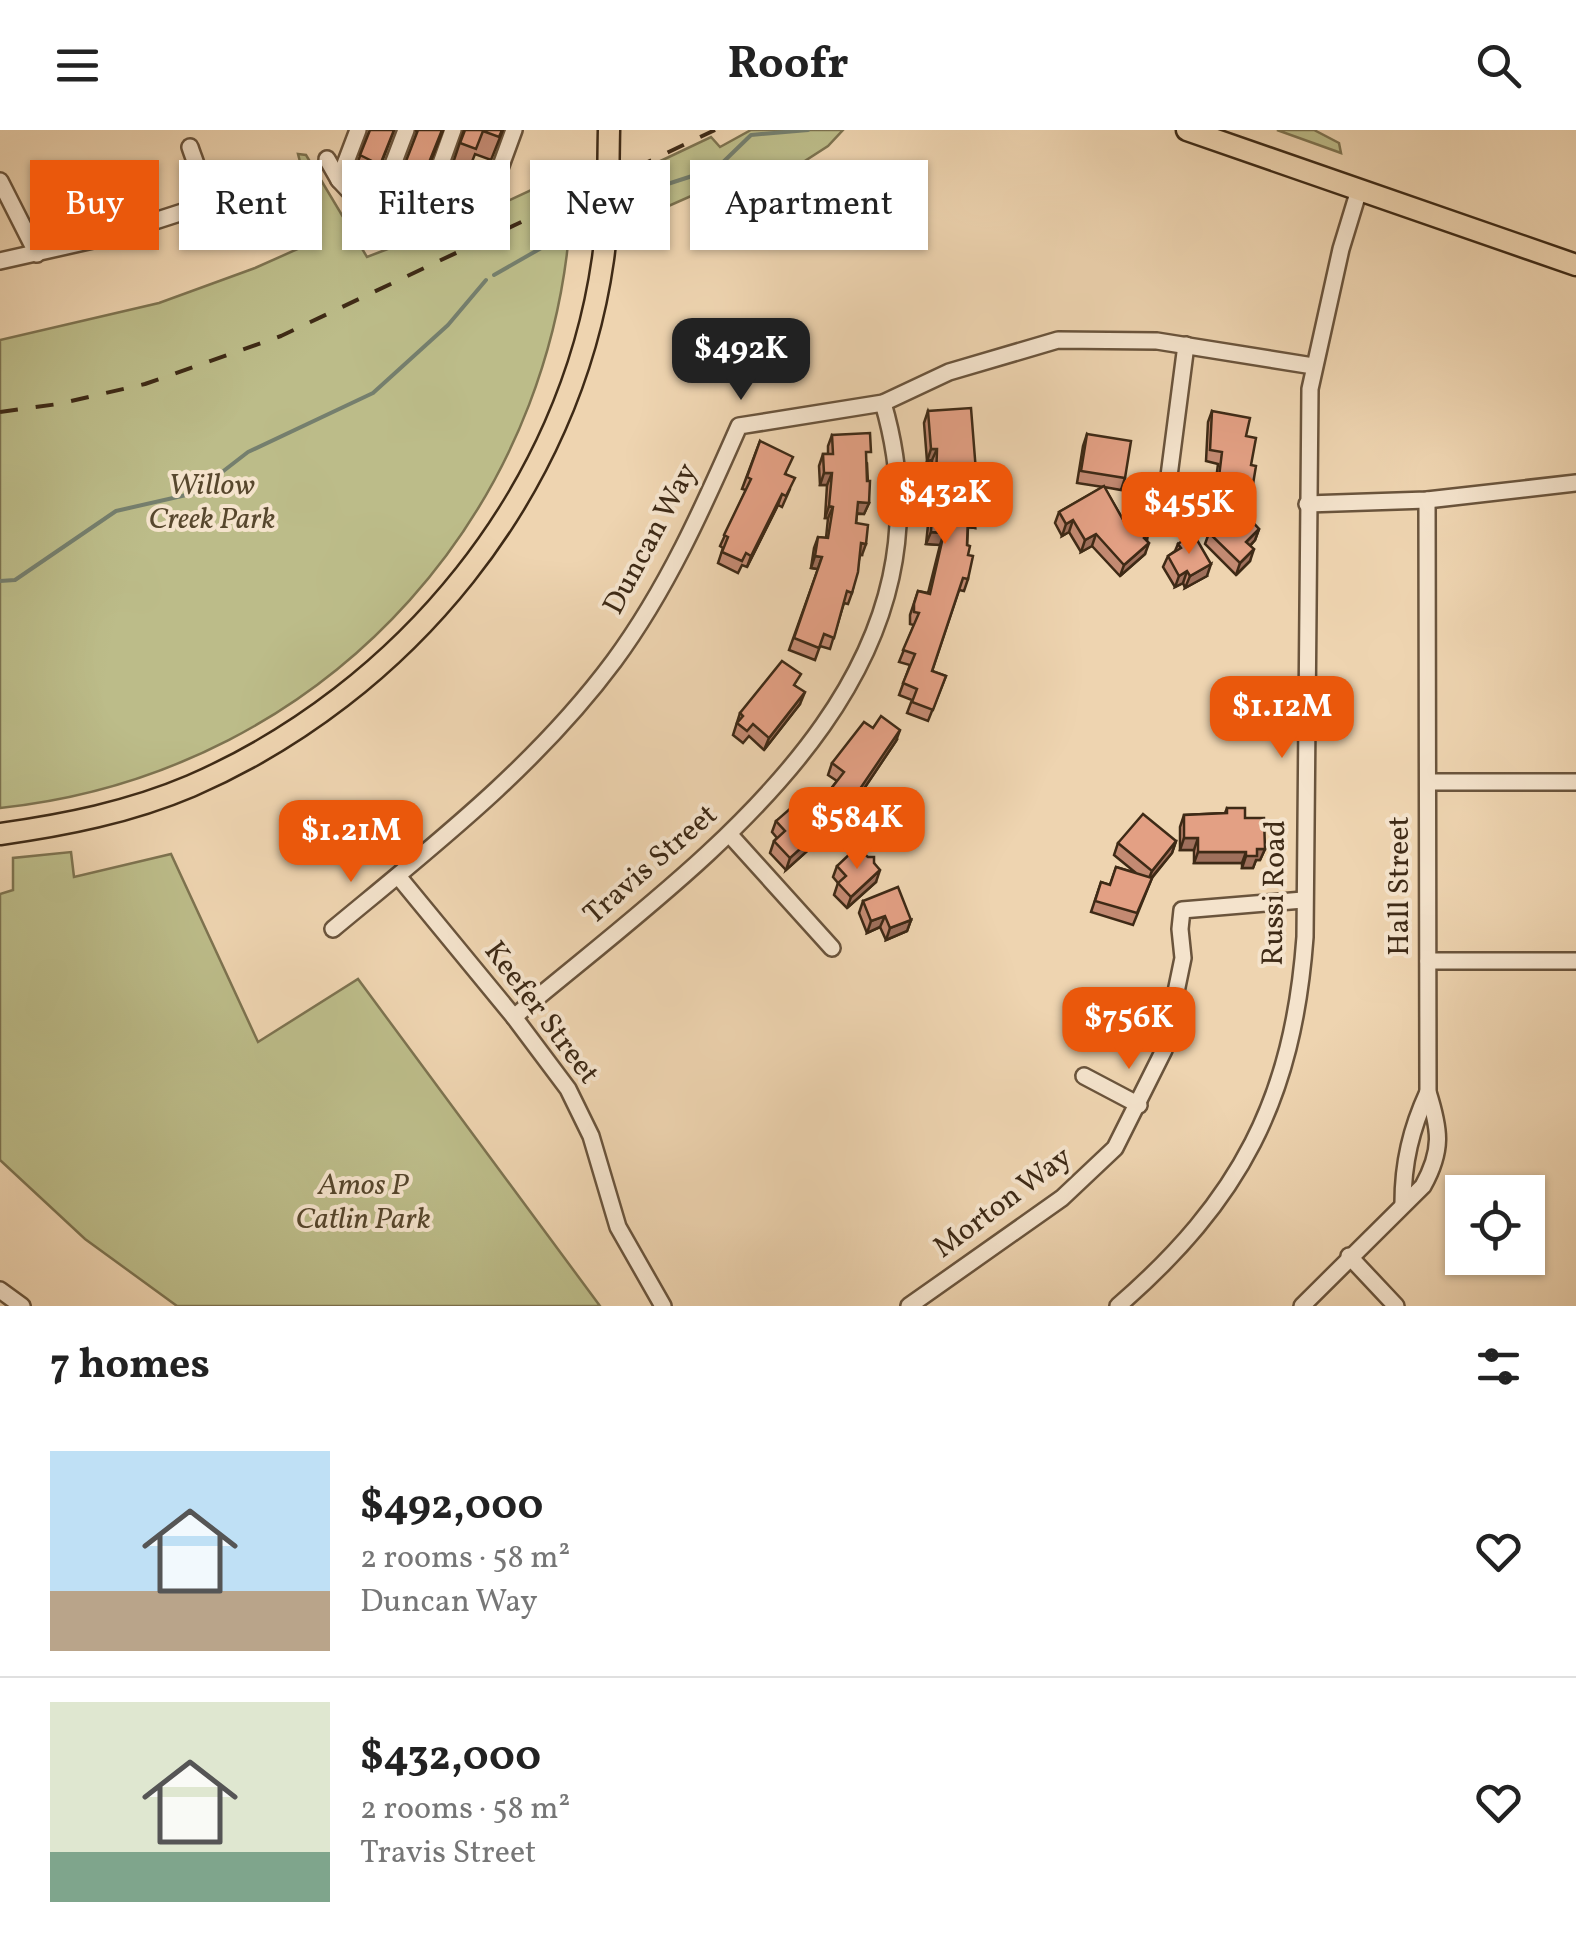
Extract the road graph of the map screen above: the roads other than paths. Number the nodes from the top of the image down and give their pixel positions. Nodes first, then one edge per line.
1 (358, 130) edge
2 (406, 130) edge
3 (454, 130) edge
4 (514, 130) edge
5 (608, 130) edge
6 (1187, 130) edge
7 (190, 148) dead end
8 (327, 160) dead end
9 (395, 160) edge
10 (443, 160) edge
11 (503, 160) edge
12 (338, 180) junction
13 (0, 181) edge
14 (342, 184) edge
15 (1360, 190) junction
16 (37, 254) junction
17 (0, 261) edge
18 (1576, 265) edge
19 (1186, 345) junction
20 (1313, 366) junction
21 (883, 404) junction
22 (1576, 482) edge
23 (1166, 499) dead end
24 (1427, 500) junction
25 (1307, 504) junction
26 (1428, 782) junction
27 (1576, 782) edge
28 (0, 834) edge
29 (730, 836) junction
30 (398, 876) junction
31 (1303, 900) junction
32 (334, 929) dead end
33 (832, 948) dead end
34 (1428, 961) junction
35 (1576, 961) edge
36 (514, 1017) junction
37 (1084, 1076) dead end
38 (1428, 1092) junction
39 (1139, 1105) junction
40 (1403, 1203) junction
41 (1349, 1256) junction
42 (0, 1290) edge
43 (22, 1306) edge
44 (664, 1306) edge
45 (909, 1306) edge
46 (1118, 1306) edge
47 (1302, 1306) edge
48 (1396, 1306) edge

1 - 12 street
2 - 9 street
3 - 10 street
4 - 11 street
5 - 28 main road
6 - 15 main road
7 - 16 street
8 - 12 street
12 - 14 street
13 - 16 street
15 - 18 main road
15 - 20 street, Russi Road
16 - 17 street
19 - 20 street, Duncan Way
19 - 21 street, Duncan Way
19 - 23 street
20 - 25 street, Russi Road
21 - 29 street, Travis Street
21 - 30 street, Duncan Way
22 - 24 street
24 - 25 street
24 - 26 street, Hall Street
25 - 31 street, Russi Road
26 - 27 street
26 - 34 street, Hall Street
29 - 33 street
29 - 36 street, Travis Street
30 - 32 street
30 - 36 street, Keefer Street
31 - 39 street, Morton Way
31 - 46 street, Russi Road
34 - 35 street
34 - 38 street, Hall Street
36 - 44 street, Keefer Street
37 - 39 street
38 - 40 street, Hall Street
38 - 40 street, Hall Street
39 - 45 street, Morton Way
40 - 41 street, Hall Street
41 - 47 street, Hall Street
41 - 48 street
42 - 43 street

